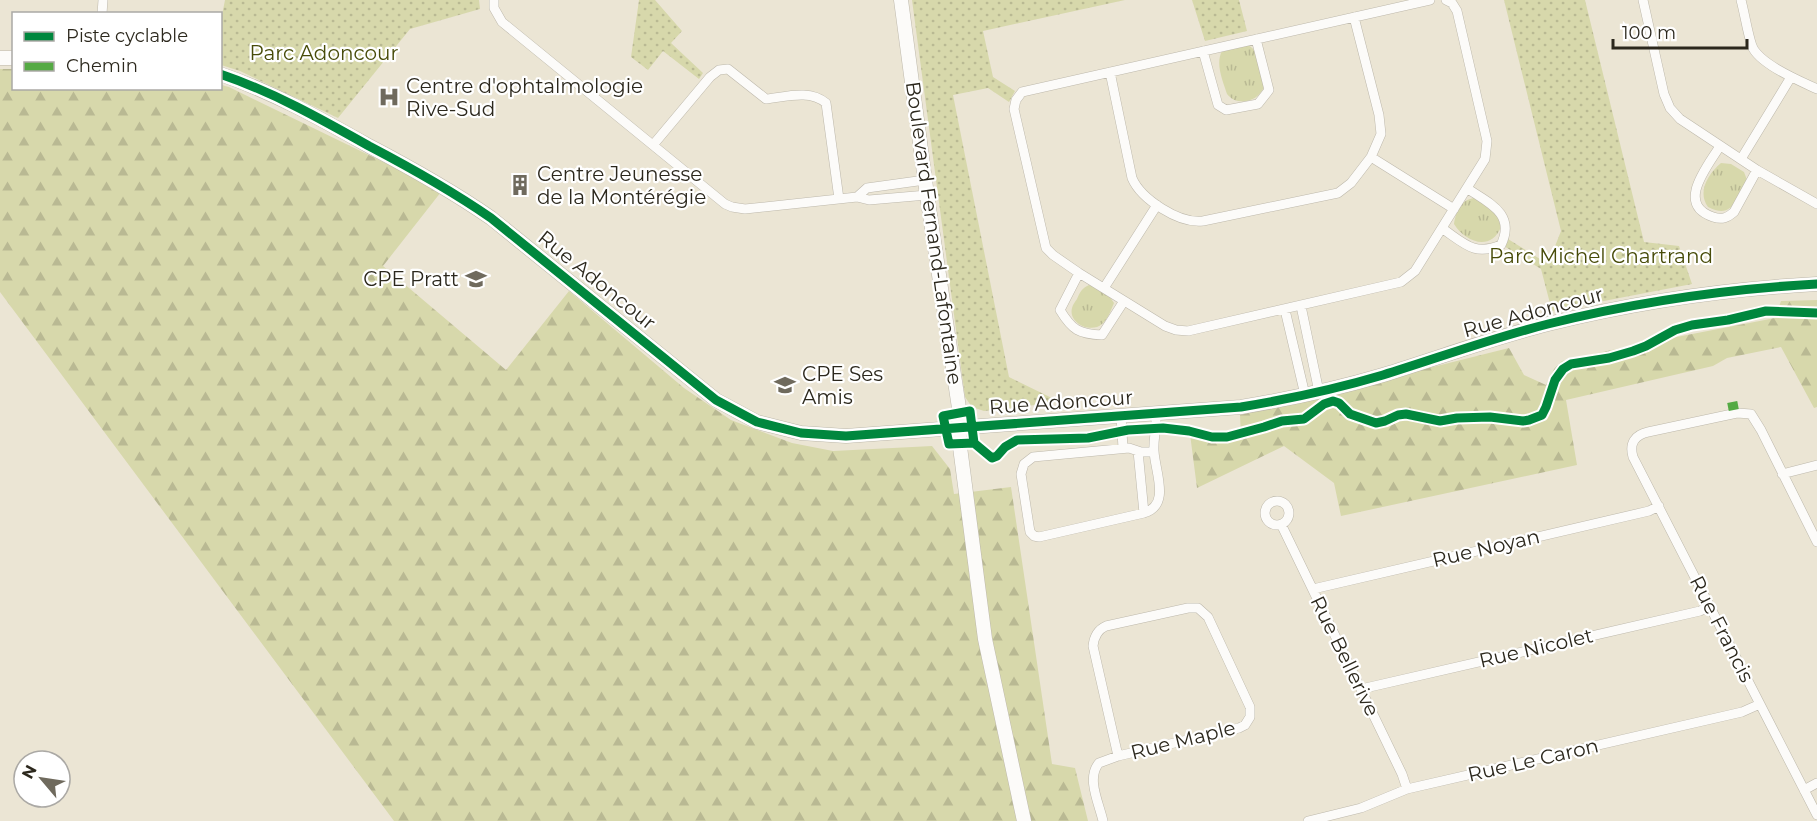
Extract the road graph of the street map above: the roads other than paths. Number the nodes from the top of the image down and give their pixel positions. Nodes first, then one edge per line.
1 (494, 0) edge
2 (901, 0) edge
3 (1430, 0) edge
4 (1446, 0) edge
5 (1643, 0) edge
6 (1741, 0) edge
7 (1354, 17) junction
8 (1256, 39) junction
9 (1203, 51) junction
10 (1110, 72) junction
11 (222, 75) edge
12 (1791, 77) junction
13 (1817, 89) edge
14 (653, 145) junction
15 (1720, 146) junction
16 (1371, 157) junction
17 (1741, 159) junction
18 (1757, 170) junction
19 (925, 180) junction
20 (1468, 189) junction
21 (927, 195) junction
22 (857, 197) junction
23 (839, 198) junction
24 (1817, 204) edge
25 (1157, 205) junction
26 (1454, 209) junction
27 (1443, 229) junction
28 (1079, 273) junction
29 (1817, 284) edge
30 (1104, 288) junction
31 (1124, 301) junction
32 (1301, 306) junction
33 (1285, 310) junction
34 (1312, 393) junction
35 (1156, 414) junction
36 (1121, 416) junction
37 (959, 428) junction
38 (1124, 448) junction
39 (1138, 451) junction
40 (1154, 452) junction
41 (1817, 465) edge
42 (1782, 474) junction
43 (1659, 507) junction
44 (1144, 513) junction
45 (1281, 524) dead end
46 (1817, 542) edge
47 (1312, 589) junction
48 (1710, 606) junction
49 (1361, 689) junction
50 (1760, 704) junction
51 (1118, 756) junction
52 (1817, 783) edge
53 (1407, 789) junction
54 (1804, 790) junction
55 (1817, 815) edge
56 (1330, 819) edge
57 (1024, 821) edge
58 (1103, 821) edge
59 (1308, 821) edge

1 - 14 street
2 - 19 street, Boulevard Fernand-Lafontaine
3 - 7 street
4 - 20 street
5 - 15 street
6 - 12 street
7 - 8 street
7 - 16 street
8 - 9 street
8 - 9 street
9 - 10 street
10 - 25 street
10 - 28 street
11 - 37 street, Rue Adoncour
12 - 13 street
12 - 17 street
14 - 23 street
14 - 23 street
15 - 17 street
15 - 18 street
16 - 25 street
16 - 26 street
17 - 18 street
18 - 24 street
19 - 21 street, Boulevard Fernand-Lafontaine
19 - 22 street
20 - 26 street
20 - 27 street
21 - 22 street
21 - 37 street, Boulevard Fernand-Lafontaine
22 - 23 street
25 - 30 street
26 - 27 street
27 - 32 street
28 - 30 street
28 - 31 street
29 - 34 street, Rue Adoncour
30 - 31 street
31 - 33 street
32 - 33 street
32 - 34 street
33 - 34 street
34 - 35 street, Rue Adoncour
35 - 36 street, Rue Adoncour
35 - 40 street
36 - 37 street, Rue Adoncour
36 - 38 street
37 - 57 street, Boulevard Fernand-Lafontaine
38 - 39 street
38 - 44 street
39 - 40 street
39 - 44 street
40 - 44 street
41 - 42 street
42 - 43 street, Rue Francis
42 - 46 street
43 - 47 street, Rue Noyan
43 - 48 street, Rue Francis
45 - 47 street, Rue Bellerive
47 - 49 street, Rue Bellerive
48 - 49 street, Rue Nicolet
48 - 50 street, Rue Francis
49 - 53 street, Rue Bellerive
50 - 53 street, Rue Le Caron
50 - 54 street, Rue Francis
51 - 51 street, Rue Maple
51 - 58 street, Rue Maple
52 - 54 street
53 - 56 street, Rue Le Caron
54 - 55 street, Rue Francis
56 - 59 street, Rue Le Caron

